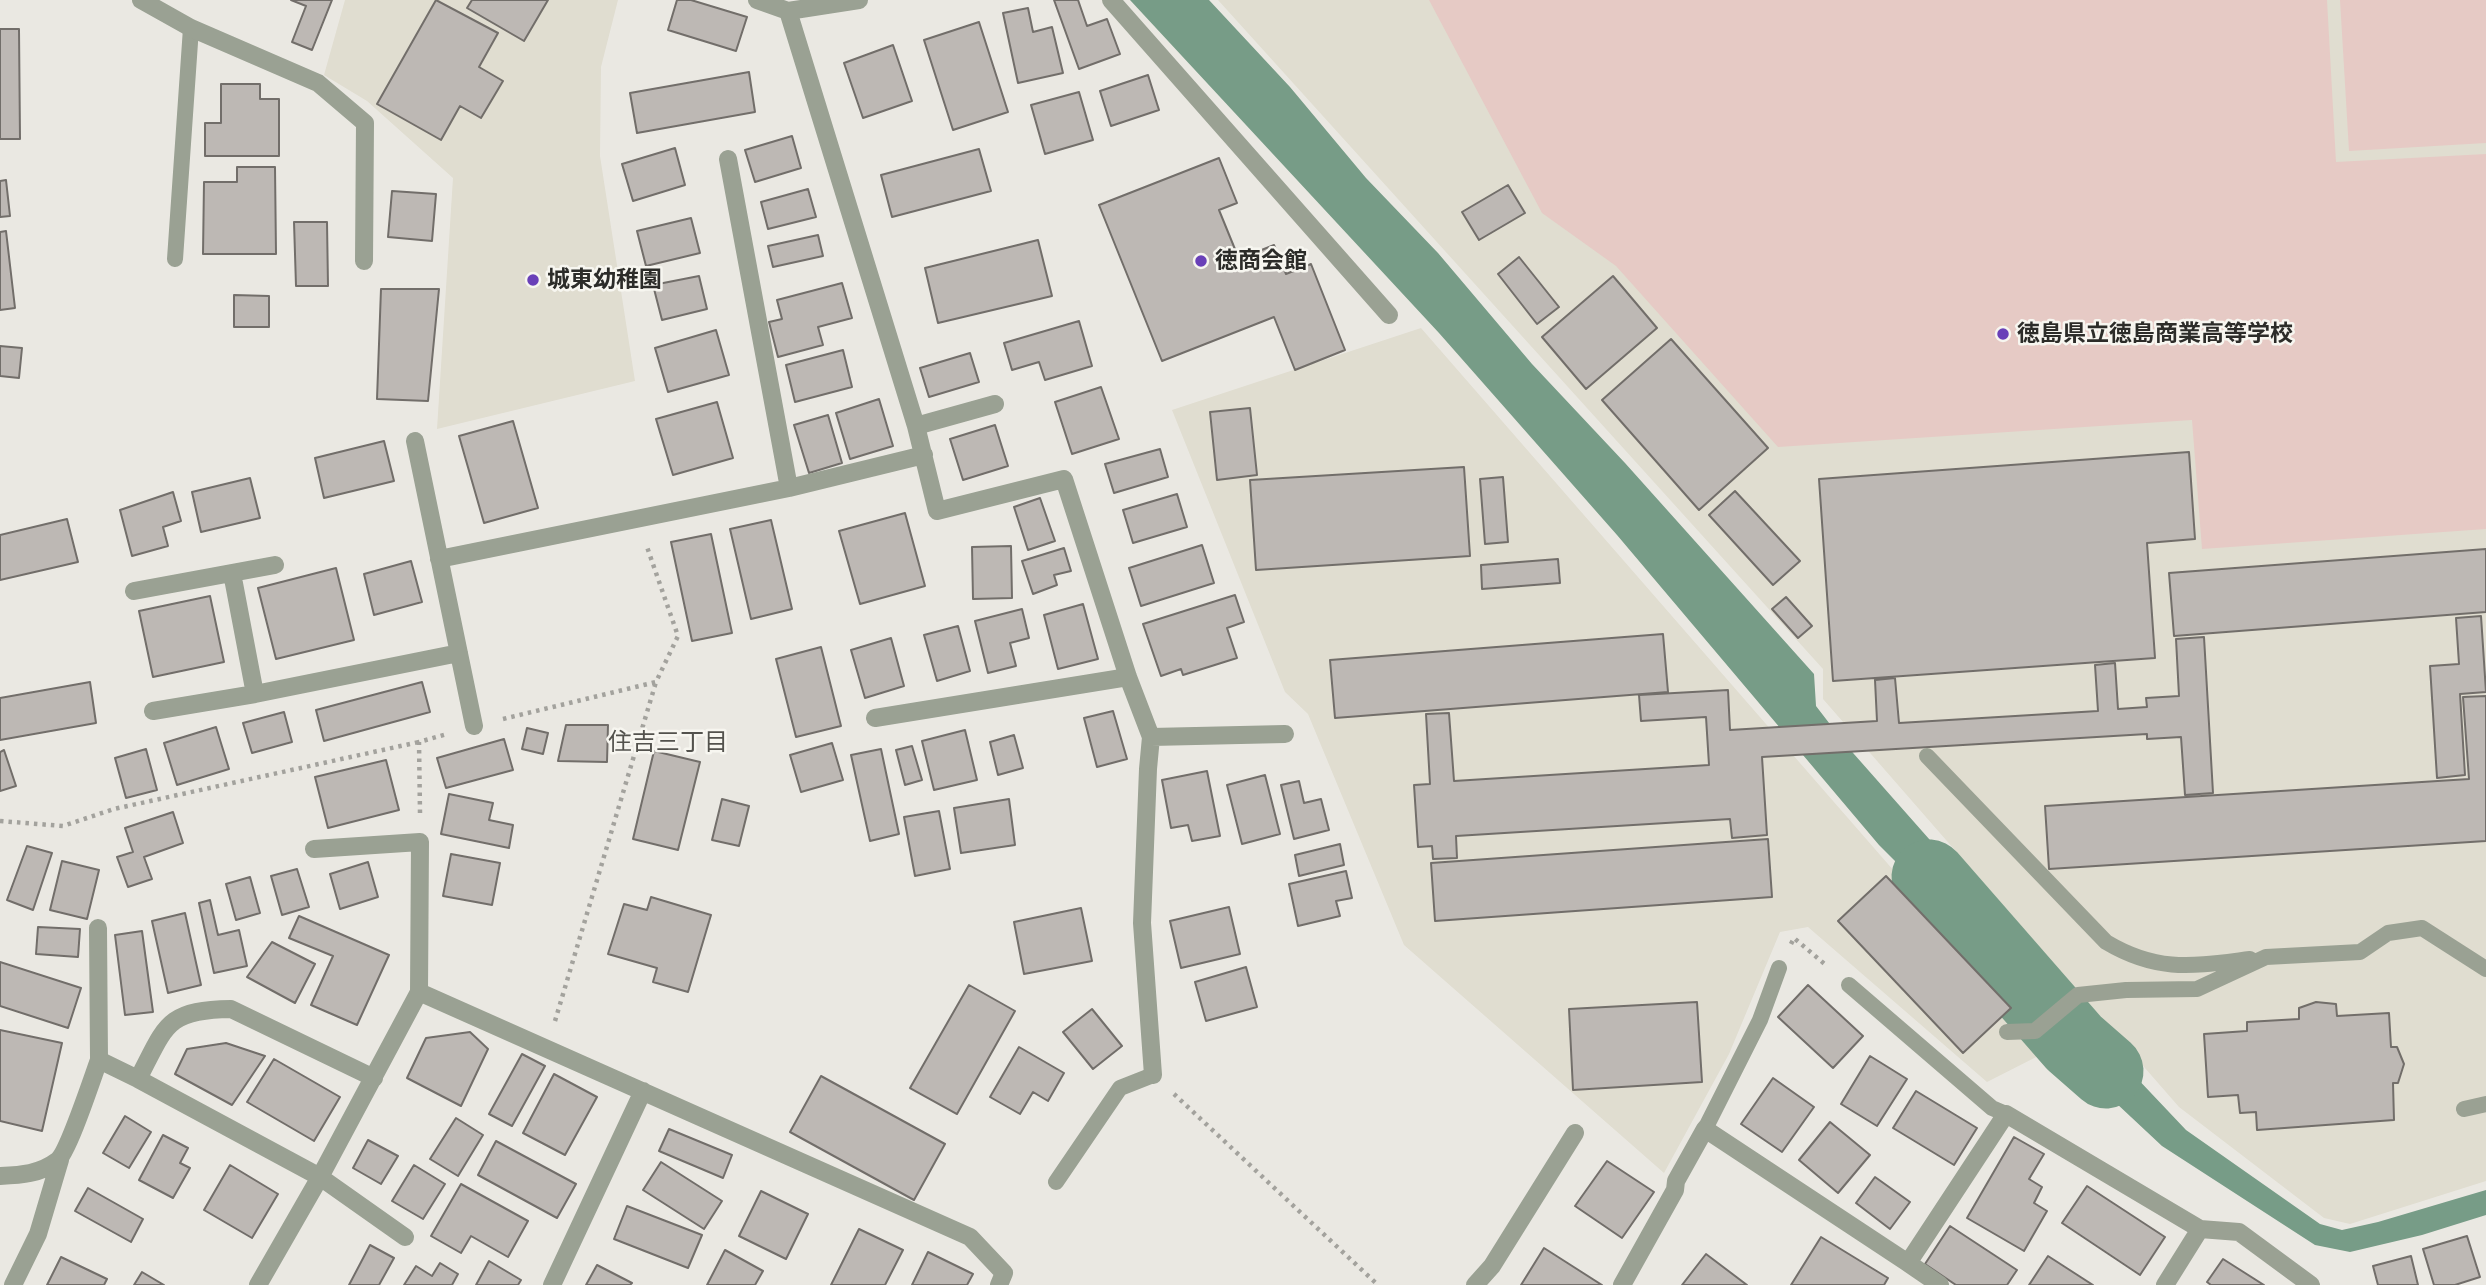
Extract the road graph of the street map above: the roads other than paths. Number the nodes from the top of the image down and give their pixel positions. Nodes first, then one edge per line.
1 (141, 0) edge
2 (757, 0) edge
3 (859, 0) edge
4 (1111, 0) edge
5 (788, 11) junction
6 (191, 28) junction
7 (728, 159) dead end
8 (175, 259) dead end
9 (364, 261) dead end
10 (1389, 315) dead end
11 (995, 404) dead end
12 (916, 426) junction
13 (415, 441) dead end
14 (924, 455) junction
15 (789, 488) junction
16 (439, 559) junction
17 (275, 565) dead end
18 (232, 573) junction
19 (134, 591) dead end
20 (459, 653) junction
21 (1129, 677) junction
22 (254, 694) junction
23 (153, 711) dead end
24 (875, 718) dead end
25 (474, 726) road end
26 (1285, 734) dead end
27 (1151, 737) junction
28 (1927, 756) dead end
29 (314, 849) dead end
30 (98, 928) dead end
31 (2266, 957) junction
32 (1779, 968) road end
33 (2486, 970) edge
34 (1849, 985) road end
35 (419, 992) junction
36 (2007, 1032) dead end
37 (99, 1060) junction
38 (1153, 1075) joint
39 (374, 1078) junction
40 (138, 1079) junction
41 (643, 1091) junction
42 (2486, 1104) edge
43 (2464, 1109) dead end
44 (2006, 1114) junction
45 (1705, 1129) junction
46 (1574, 1133) dead end
47 (60, 1160) junction
48 (0, 1176) edge
49 (320, 1177) junction
50 (1056, 1182) dead end
51 (2200, 1229) junction
52 (405, 1237) dead end
53 (1908, 1263) junction
54 (13, 1285) edge
55 (258, 1285) edge
56 (552, 1285) edge
57 (999, 1285) edge
58 (1475, 1285) edge
59 (1622, 1285) edge
60 (1940, 1285) edge
61 (2165, 1285) edge
62 (2311, 1285) edge

1 - 6 street
2 - 5 street
3 - 5 street
4 - 10 street
5 - 12 street
6 - 8 lane
6 - 9 street
7 - 15 street
11 - 12 street
12 - 14 street
13 - 16 street
14 - 15 street
14 - 21 street
15 - 16 street
16 - 20 street
17 - 18 street
18 - 19 street
18 - 22 street
20 - 22 street
20 - 25 street
21 - 24 street
21 - 27 street
22 - 23 street
26 - 27 street
27 - 38 street
28 - 31 lane
29 - 35 street
30 - 37 street
31 - 33 lane
31 - 36 lane
32 - 45 lane
34 - 44 lane
35 - 39 street
35 - 41 street
37 - 40 street
37 - 47 street
38 - 50 lane
39 - 40 street
39 - 49 street
40 - 49 street
41 - 56 street
41 - 57 street
42 - 43 lane
44 - 51 street
44 - 53 street
45 - 53 street
45 - 59 street
46 - 58 street
47 - 48 street
47 - 54 street
49 - 52 street
49 - 55 street
51 - 61 street
51 - 62 street
53 - 60 street

